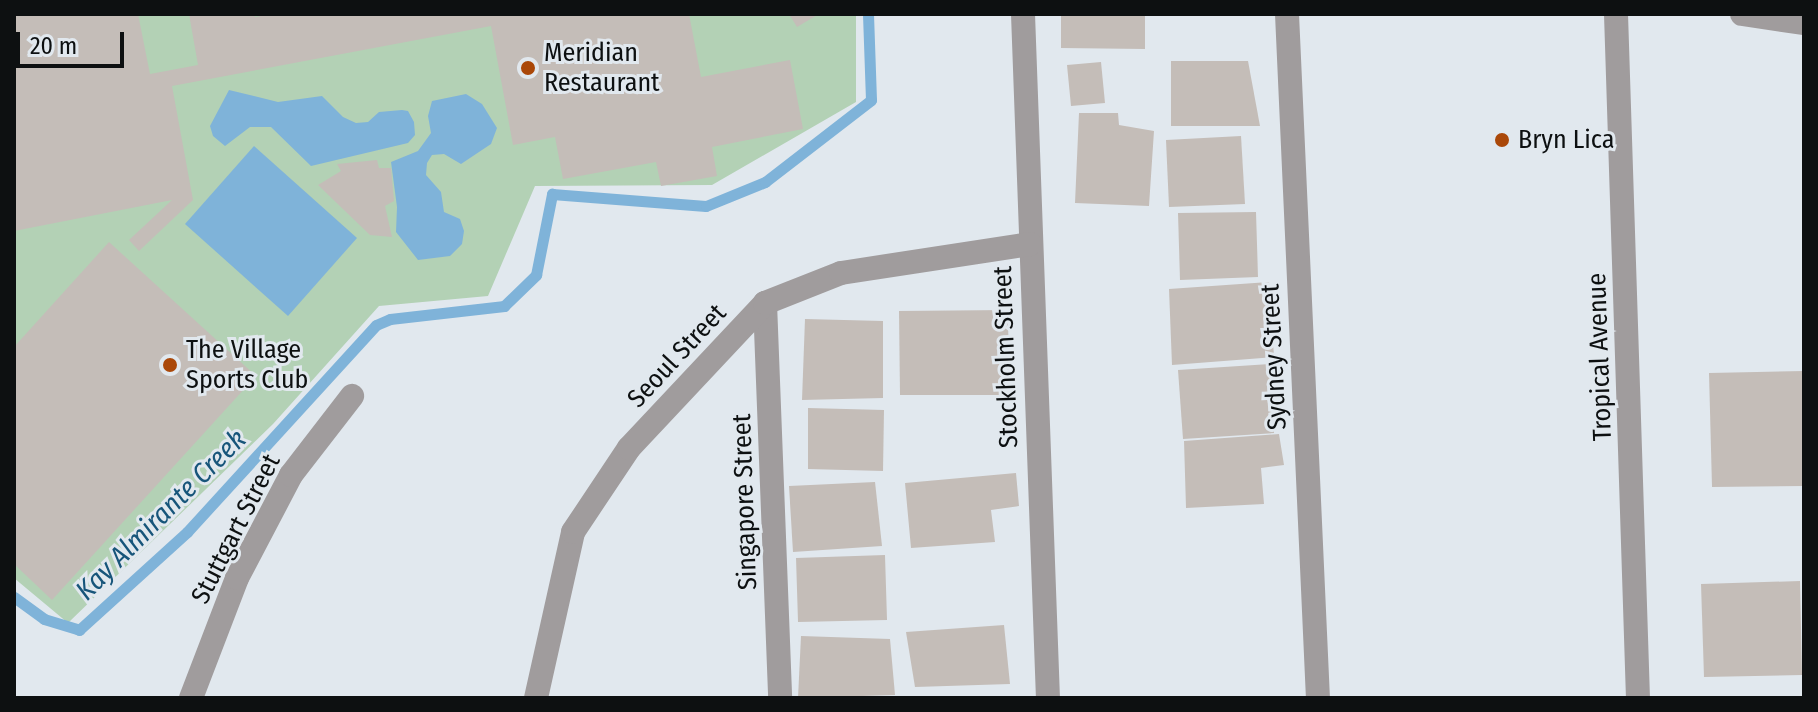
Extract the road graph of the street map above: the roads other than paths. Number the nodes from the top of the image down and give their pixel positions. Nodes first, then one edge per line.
1 (1023, 14) edge
2 (1287, 14) edge
3 (1616, 14) edge
4 (1742, 14) edge
5 (1804, 23) edge
6 (1030, 244) junction
7 (765, 303) junction
8 (352, 396) dead end
9 (191, 698) edge
10 (536, 698) edge
11 (780, 698) edge
12 (1048, 698) edge
13 (1318, 698) edge
14 (1638, 698) edge

1 - 6 street, Stockholm Street
2 - 13 street, Sydney Street
3 - 14 street, Tropical Avenue
4 - 5 street
6 - 7 street, Seoul Street
6 - 12 street, Stockholm Street
7 - 10 street, Seoul Street
7 - 11 street, Singapore Street
8 - 9 street, Stuttgart Street

